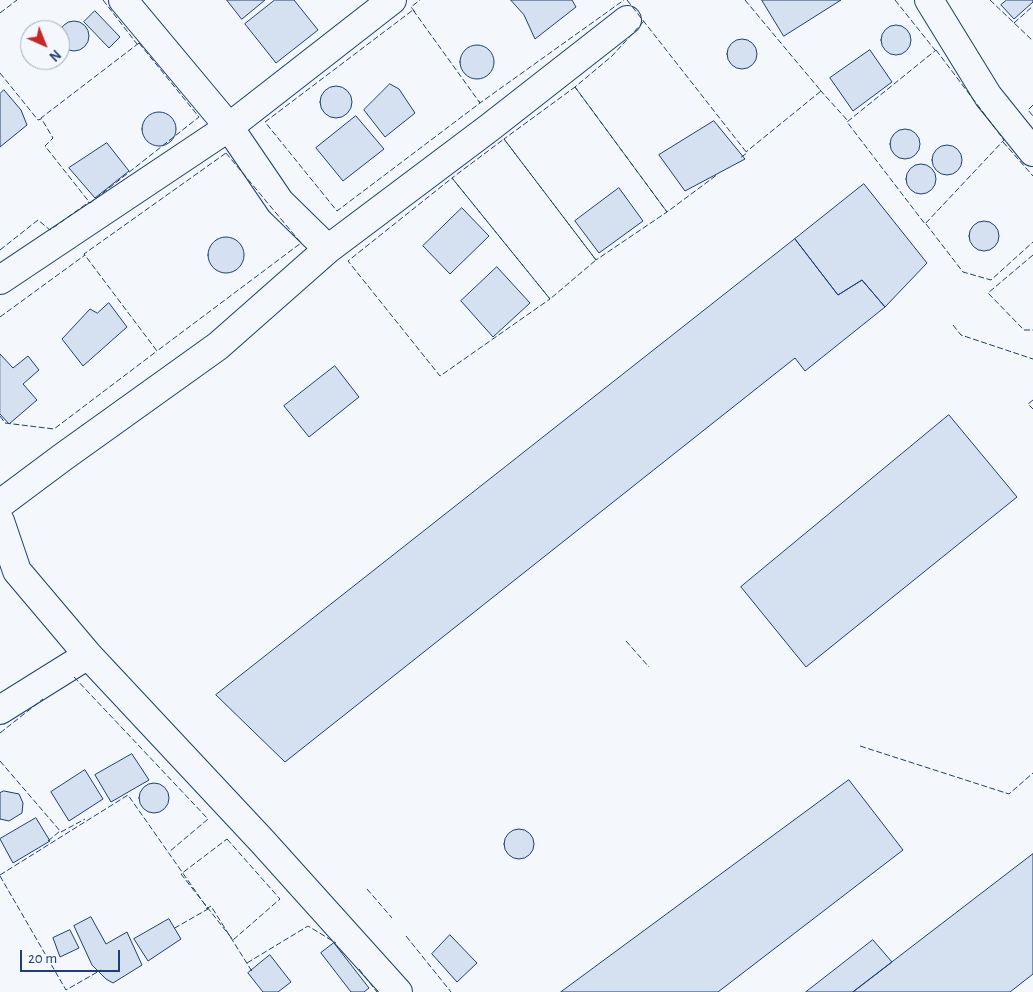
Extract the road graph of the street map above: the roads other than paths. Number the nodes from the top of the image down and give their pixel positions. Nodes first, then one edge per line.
1 (123, 0) edge
2 (392, 0) edge
3 (929, 0) edge
4 (627, 20) dead end
5 (229, 127) junction
6 (1033, 152) edge
7 (328, 248) junction
8 (0, 280) edge
9 (0, 504) edge
10 (0, 521) edge
11 (88, 656) junction
12 (0, 710) edge
13 (398, 992) edge

1 - 5 street
2 - 5 street
3 - 6 street
4 - 7 street
5 - 7 street
5 - 8 street
7 - 9 street
10 - 11 street
11 - 12 street
11 - 13 street

